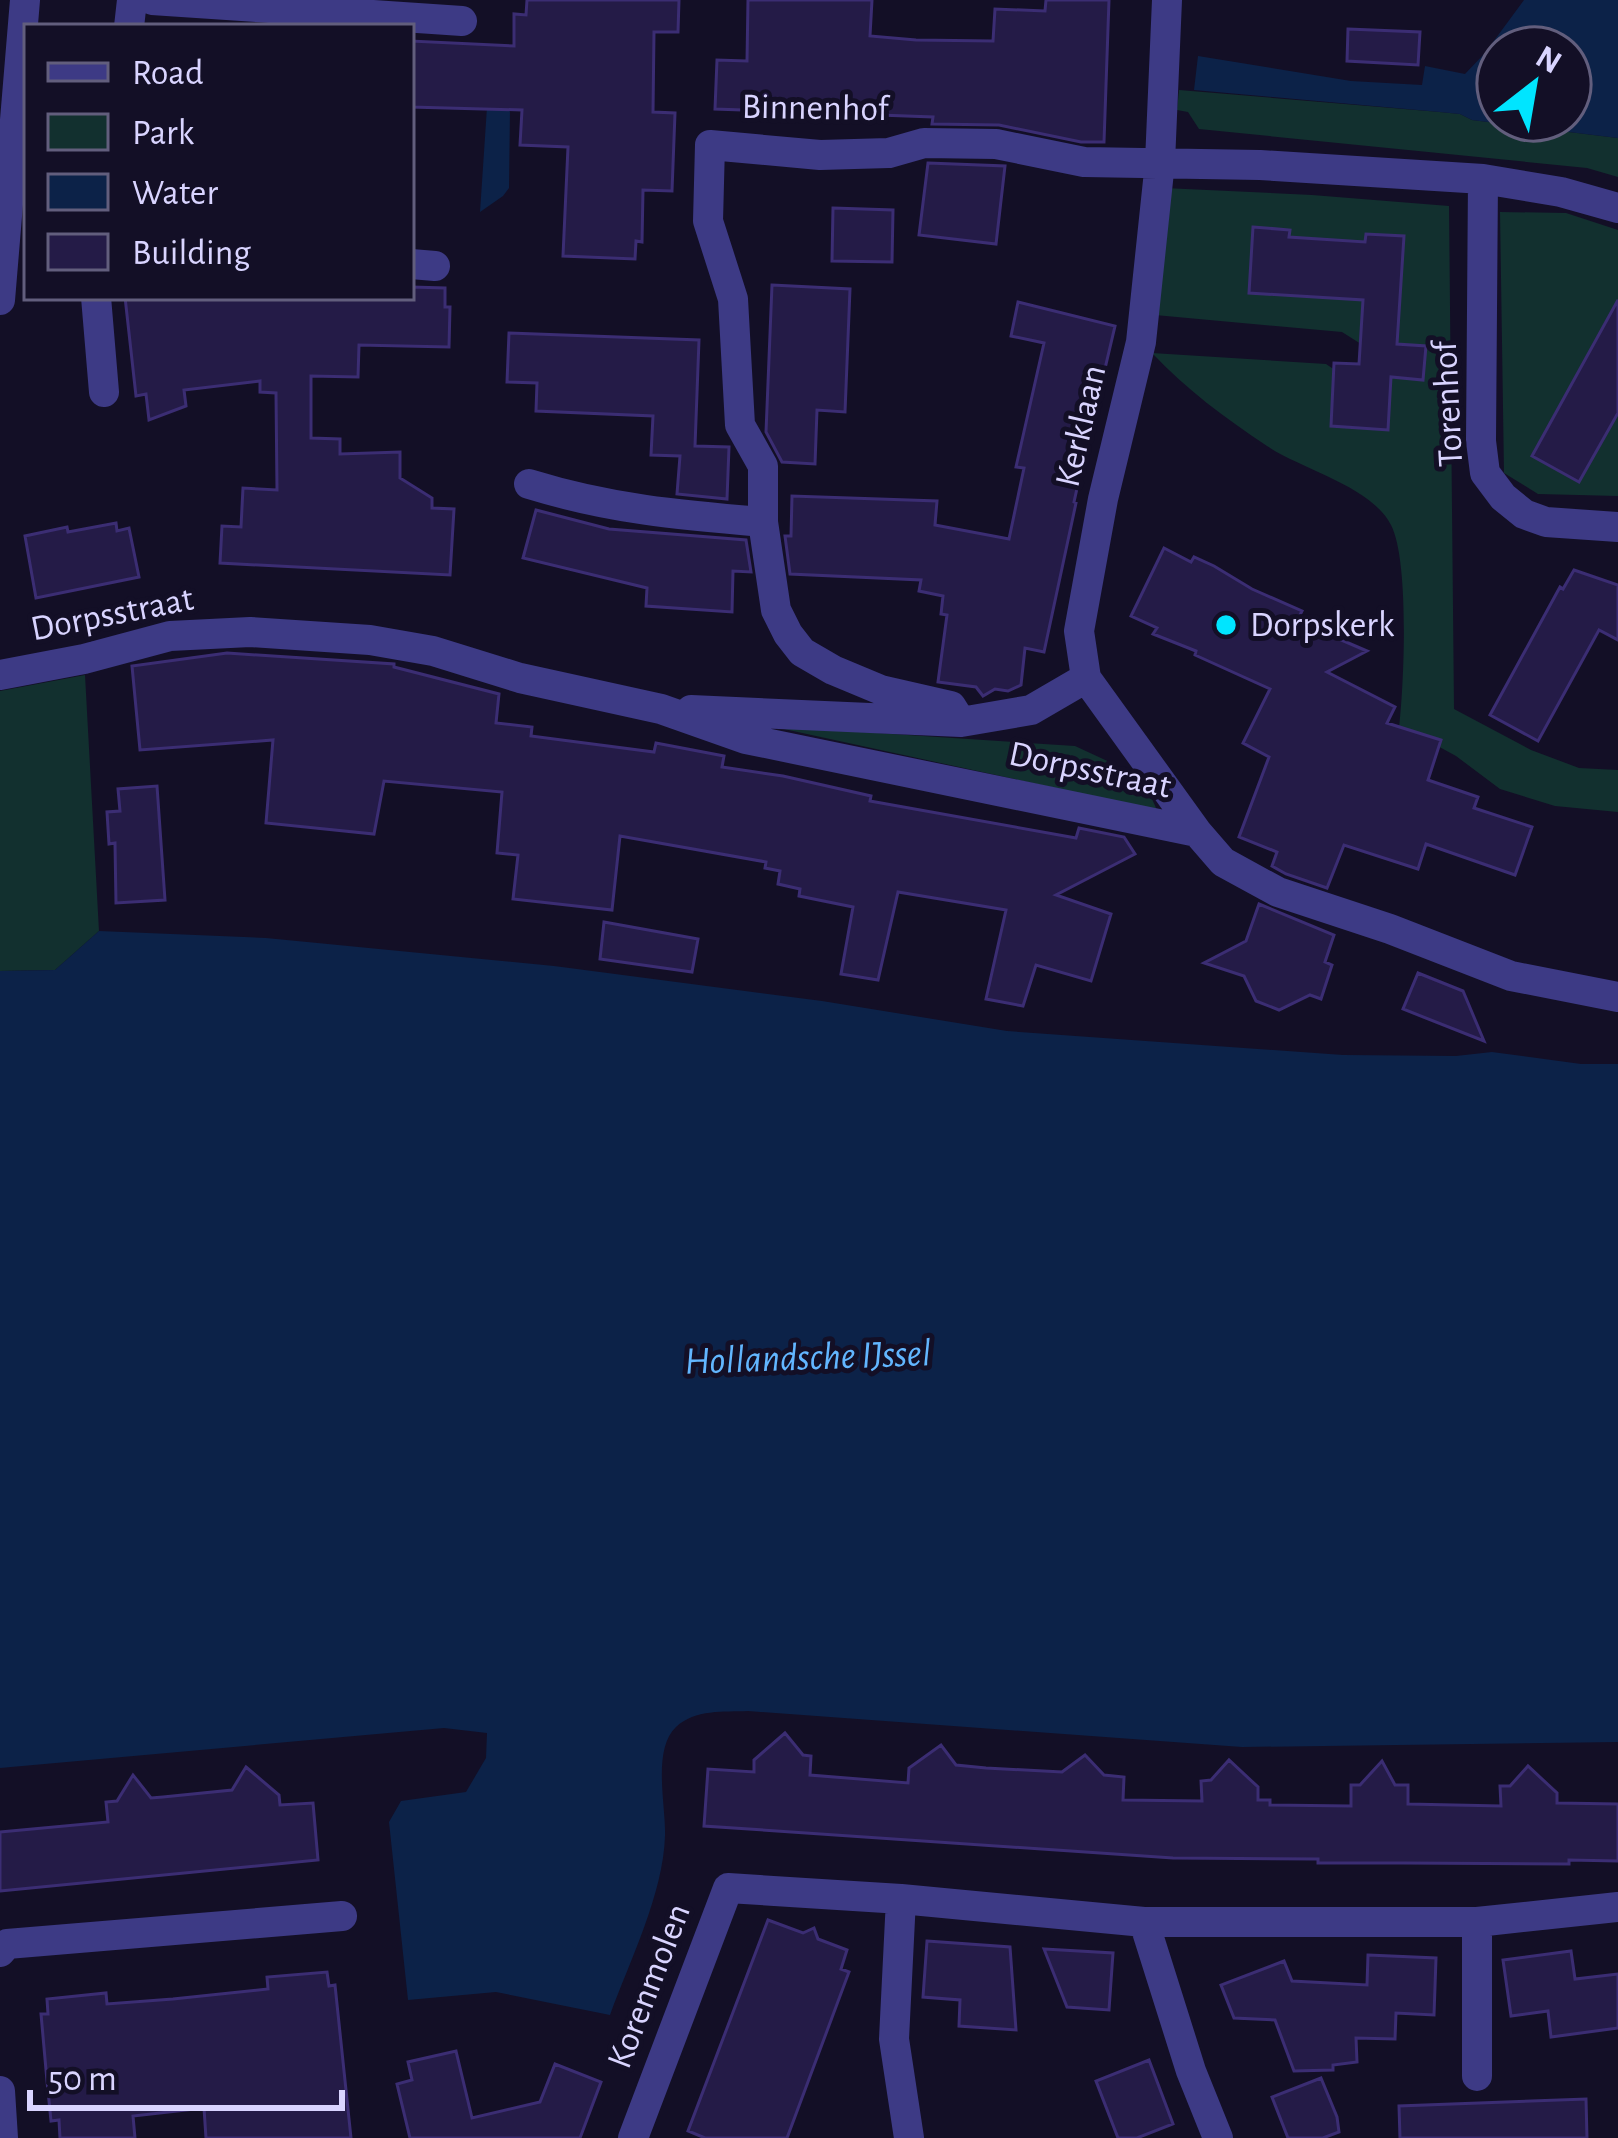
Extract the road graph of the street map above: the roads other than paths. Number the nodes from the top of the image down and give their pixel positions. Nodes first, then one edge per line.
1 (25, 0) edge
2 (152, 0) edge
3 (1167, 0) edge
4 (462, 21) dead end
5 (1160, 162) junction
6 (1483, 179) junction
7 (1618, 208) edge
8 (11, 232) edge
9 (0, 300) edge
10 (96, 300) edge
11 (104, 392) dead end
12 (529, 484) dead end
13 (763, 522) junction
14 (1618, 527) edge
15 (0, 675) edge
16 (1086, 678) junction
17 (661, 709) junction
18 (961, 722) junction
19 (1197, 832) junction
20 (1618, 997) edge
21 (901, 1899) junction
22 (1618, 1906) edge
23 (342, 1916) dead end
24 (1144, 1922) junction
25 (1477, 1922) junction
26 (0, 1952) edge
27 (1477, 2076) dead end
28 (0, 2091) edge
29 (3, 2138) edge
30 (633, 2138) edge
31 (909, 2138) edge
32 (1218, 2138) edge

1 - 8 street
2 - 4 street
3 - 5 street, Kerklaan
5 - 6 street
5 - 13 street, Binnenhof
5 - 16 street, Kerklaan
6 - 7 street
6 - 14 street, Torenhof
8 - 9 street
10 - 11 street
12 - 13 street
13 - 18 street, Binnenhof
15 - 17 street, Dorpsstraat
16 - 18 street, Dorpsstraat
16 - 19 street
17 - 18 street, Dorpsstraat
17 - 19 street, Dorpsstraat
19 - 20 street, Dorpsstraat
21 - 24 street
21 - 30 street, Korenmolen
21 - 31 street
22 - 25 street
23 - 26 street
24 - 25 street
24 - 32 street
25 - 27 street
28 - 29 street

